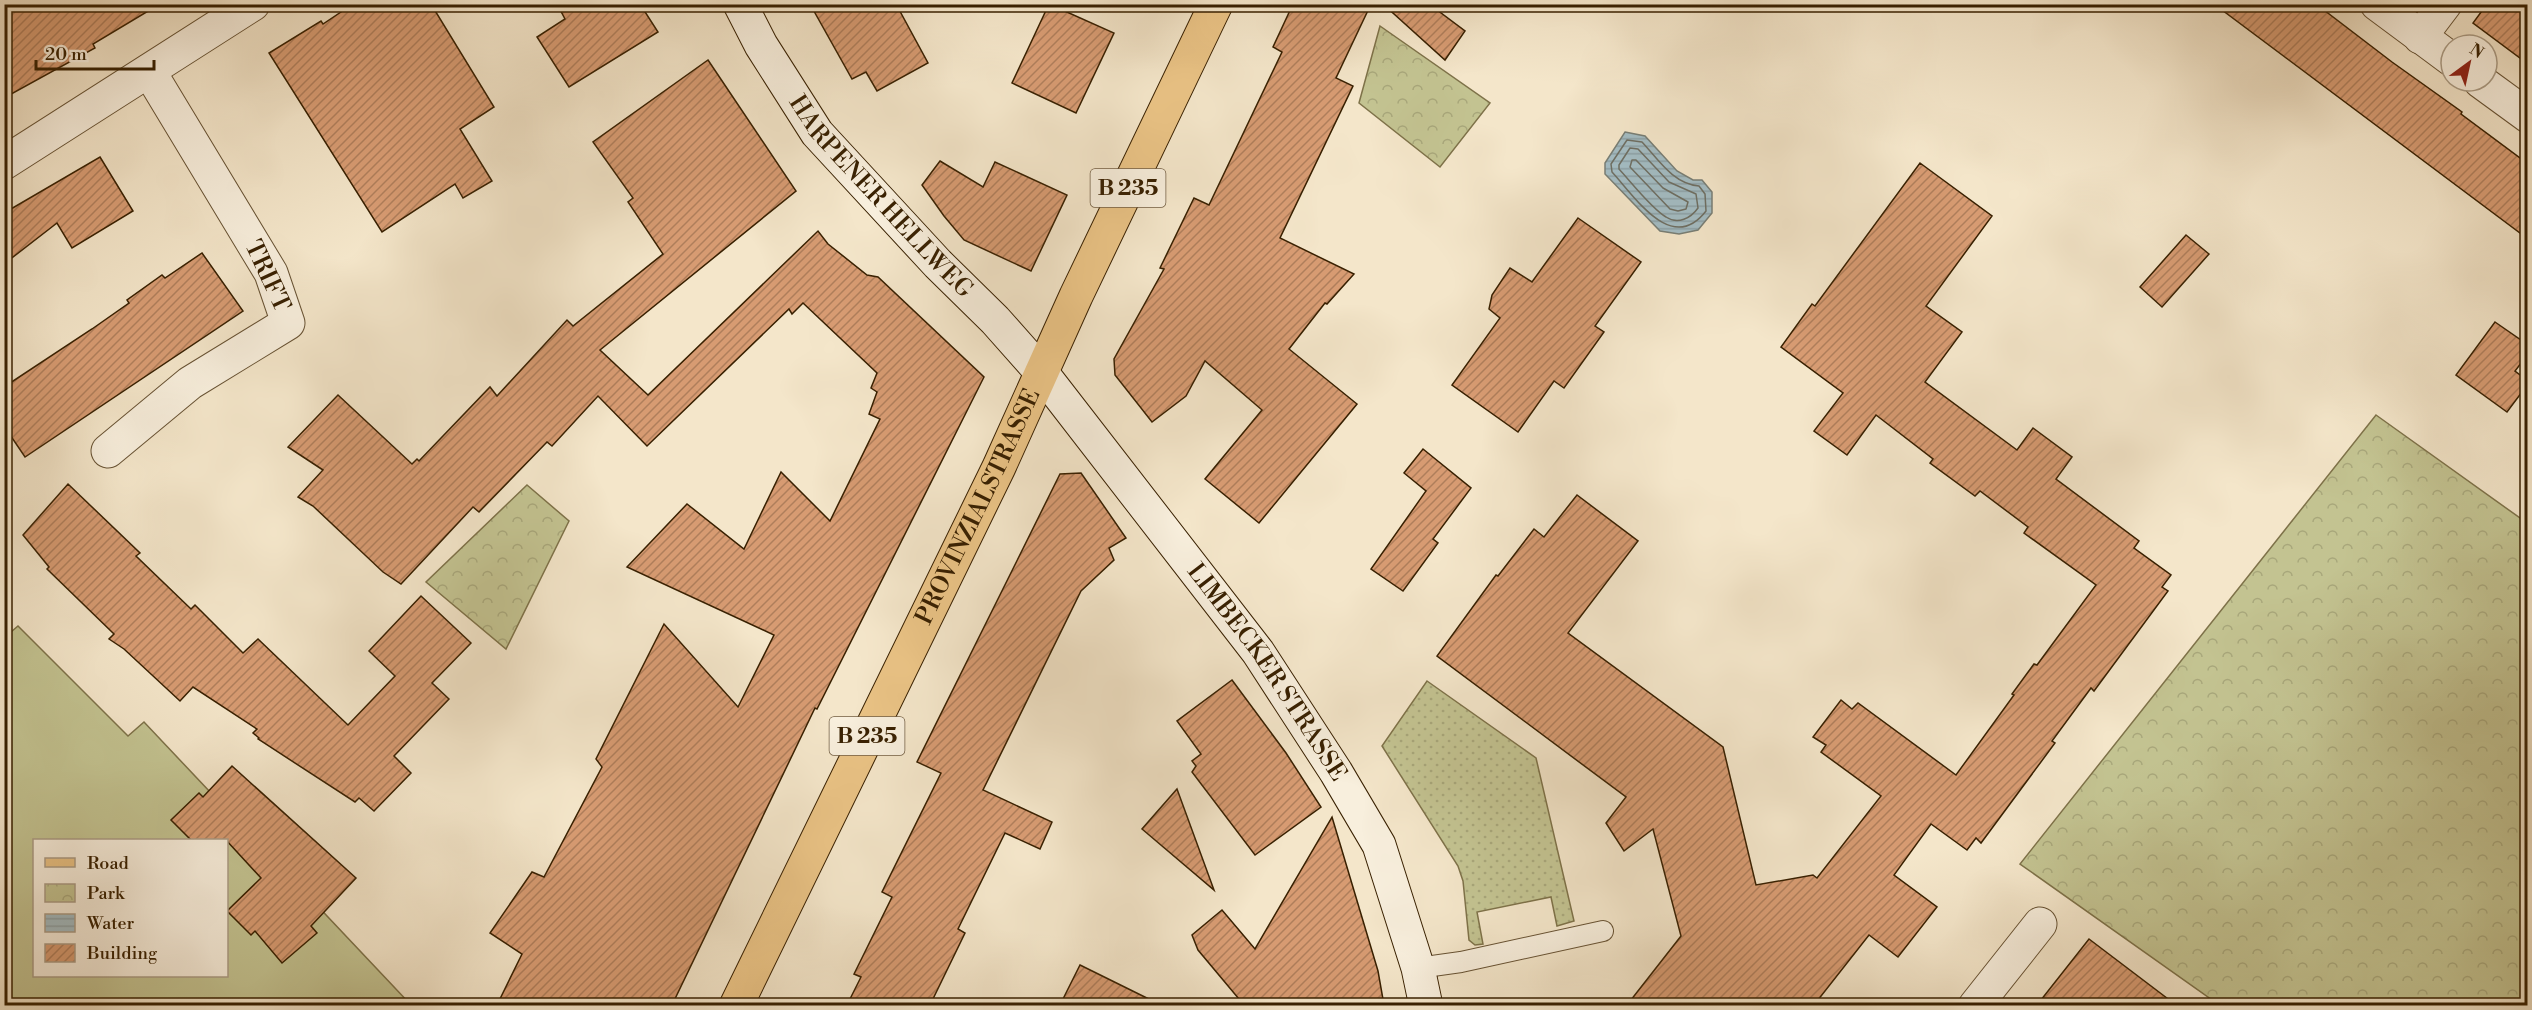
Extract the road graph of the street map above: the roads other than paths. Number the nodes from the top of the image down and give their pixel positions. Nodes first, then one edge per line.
1 (253, 4) edge
2 (740, 4) edge
3 (1216, 4) edge
4 (2377, 4) edge
5 (2445, 4) edge
6 (2420, 37) junction
7 (2439, 50) edge
8 (149, 71) junction
9 (2496, 93) edge
10 (2528, 116) edge
11 (4, 163) edge
12 (1042, 373) junction
13 (108, 451) dead end
14 (2040, 924) dead end
15 (1603, 931) dead end
16 (1418, 968) junction
17 (736, 1005) edge
18 (1425, 1005) edge
19 (1975, 1005) edge

1 - 8 street
2 - 12 street, HARPENER HELLWEG
3 - 12 main road, PROVINZIALSTRASSE / B 235
4 - 6 street
5 - 6 street
6 - 7 street
8 - 11 street
8 - 13 street, TRIFT
9 - 10 street
12 - 16 street, LIMBECKER STRASSE
12 - 17 main road, PROVINZIALSTRASSE / B 235
14 - 19 street
15 - 16 lane
16 - 18 street, LIMBECKER STRASSE

